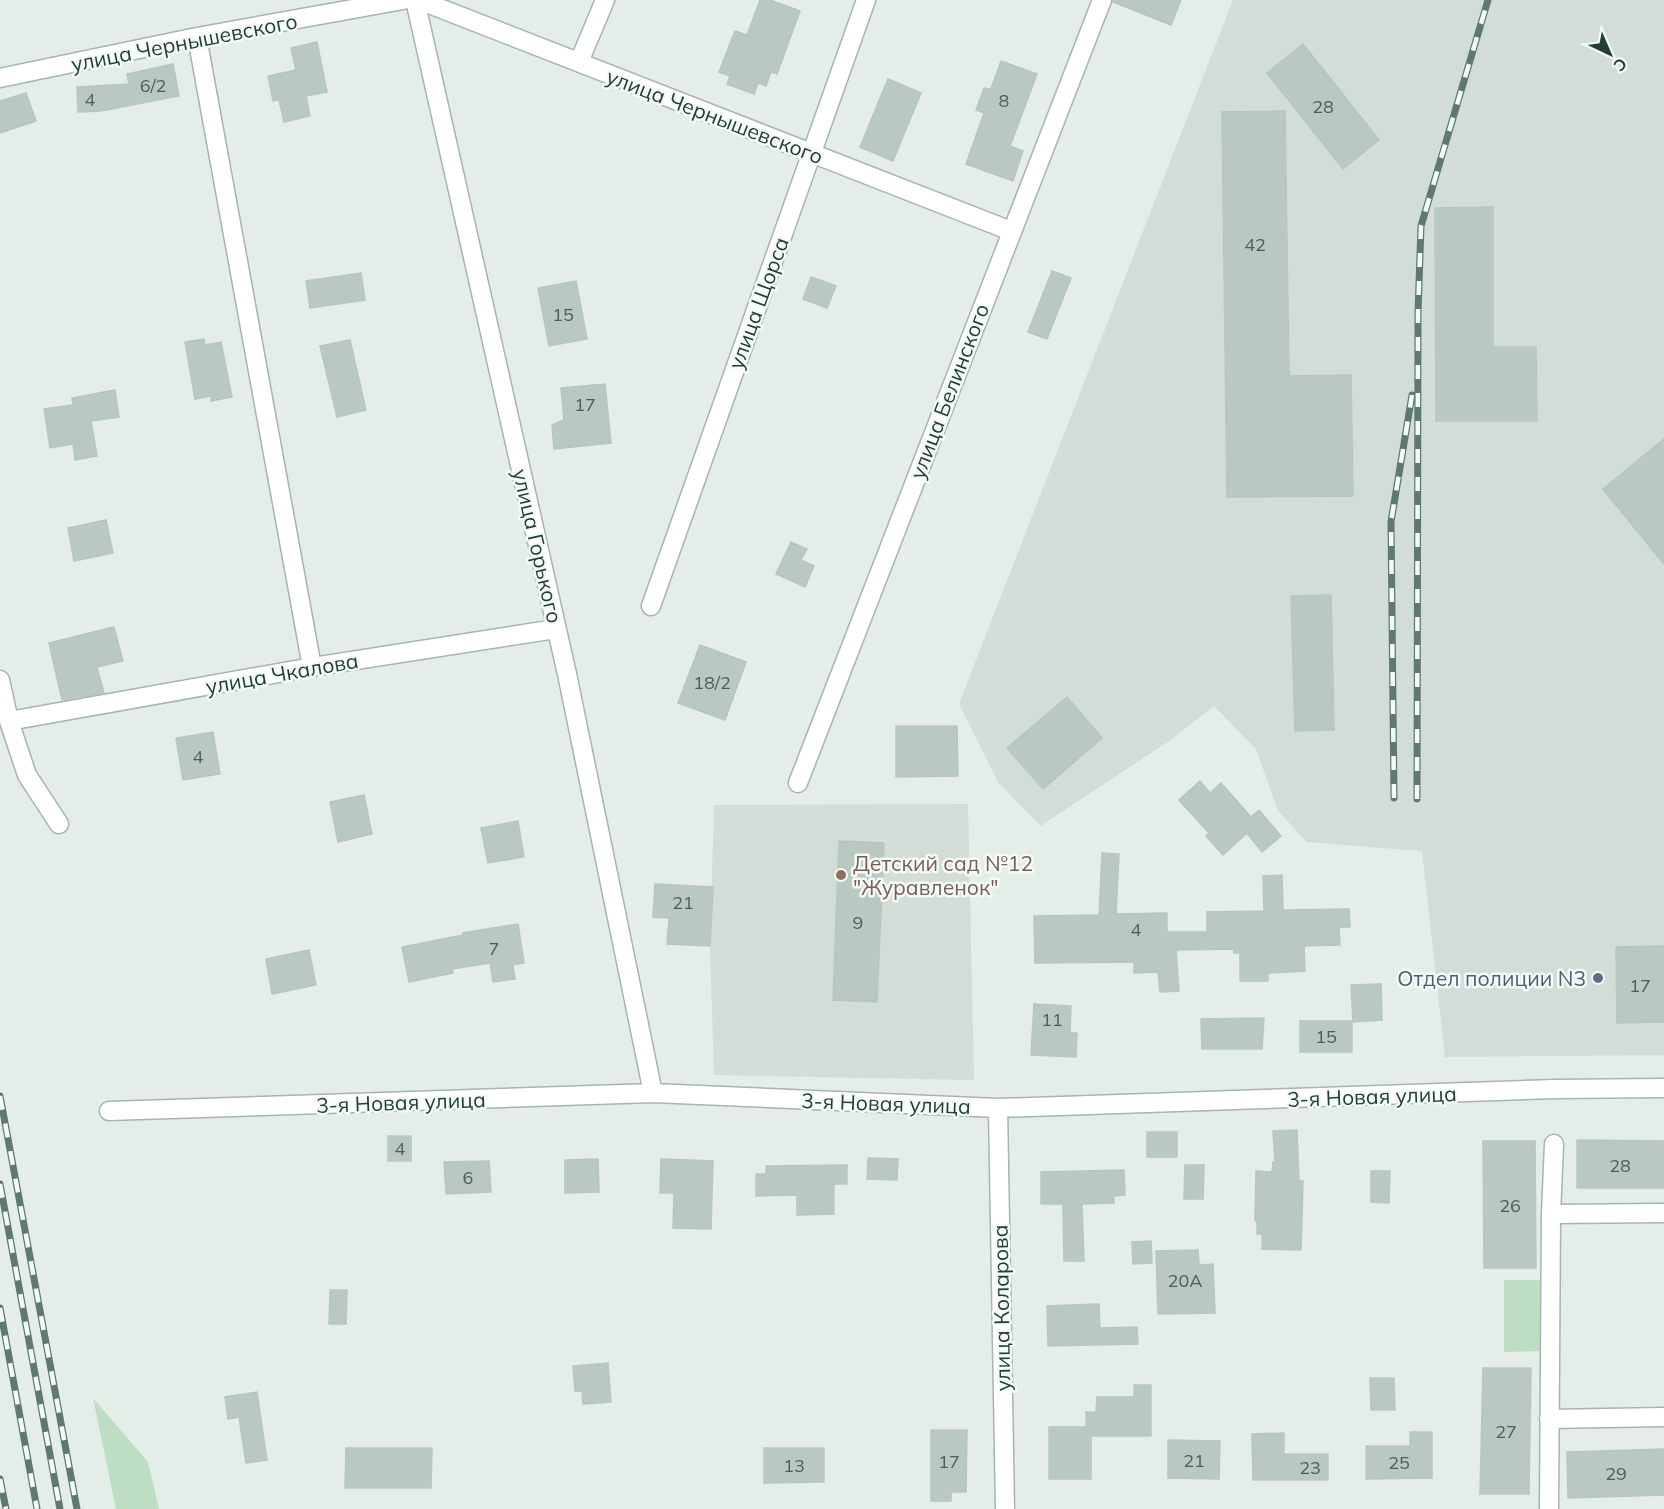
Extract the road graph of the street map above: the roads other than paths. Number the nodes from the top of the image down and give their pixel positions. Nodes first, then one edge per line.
1 (403, 0) edge
2 (415, 0) edge
3 (419, 0) edge
4 (605, 0) edge
5 (866, 0) edge
6 (1102, 0) edge
7 (197, 37) junction
8 (579, 62) junction
9 (0, 78) edge
10 (811, 153) junction
11 (1011, 231) junction
12 (651, 606) dead end
13 (556, 629) junction
14 (312, 667) junction
15 (0, 680) edge
16 (9, 722) junction
17 (798, 783) dead end
18 (59, 824) dead end
19 (1664, 1088) edge
20 (653, 1093) junction
21 (998, 1108) junction
22 (109, 1111) dead end
23 (1554, 1144) dead end
24 (1551, 1214) junction
25 (1664, 1214) edge
26 (1664, 1417) edge
27 (1549, 1419) junction
28 (1005, 1509) edge
29 (1549, 1509) edge

1 - 7 street, улица Чернышевского
2 - 13 street, улица Горького
3 - 8 street, улица Чернышевского
4 - 8 street
5 - 10 street, улица Щорса
6 - 11 street, улица Белинского
7 - 9 street, улица Чернышевского
7 - 14 street
8 - 10 street, улица Чернышевского
10 - 11 street, улица Чернышевского
10 - 12 street, улица Щорса
11 - 17 street, улица Белинского
13 - 14 street, улица Чкалова
13 - 20 street, улица Горького
14 - 16 street, улица Чкалова
15 - 16 street
16 - 18 street
19 - 21 street, 3-я Новая улица
20 - 21 street, 3-я Новая улица
20 - 22 street, 3-я Новая улица
21 - 28 street, улица Коларова
23 - 24 street
24 - 25 street
24 - 27 street
26 - 27 street
27 - 29 street

